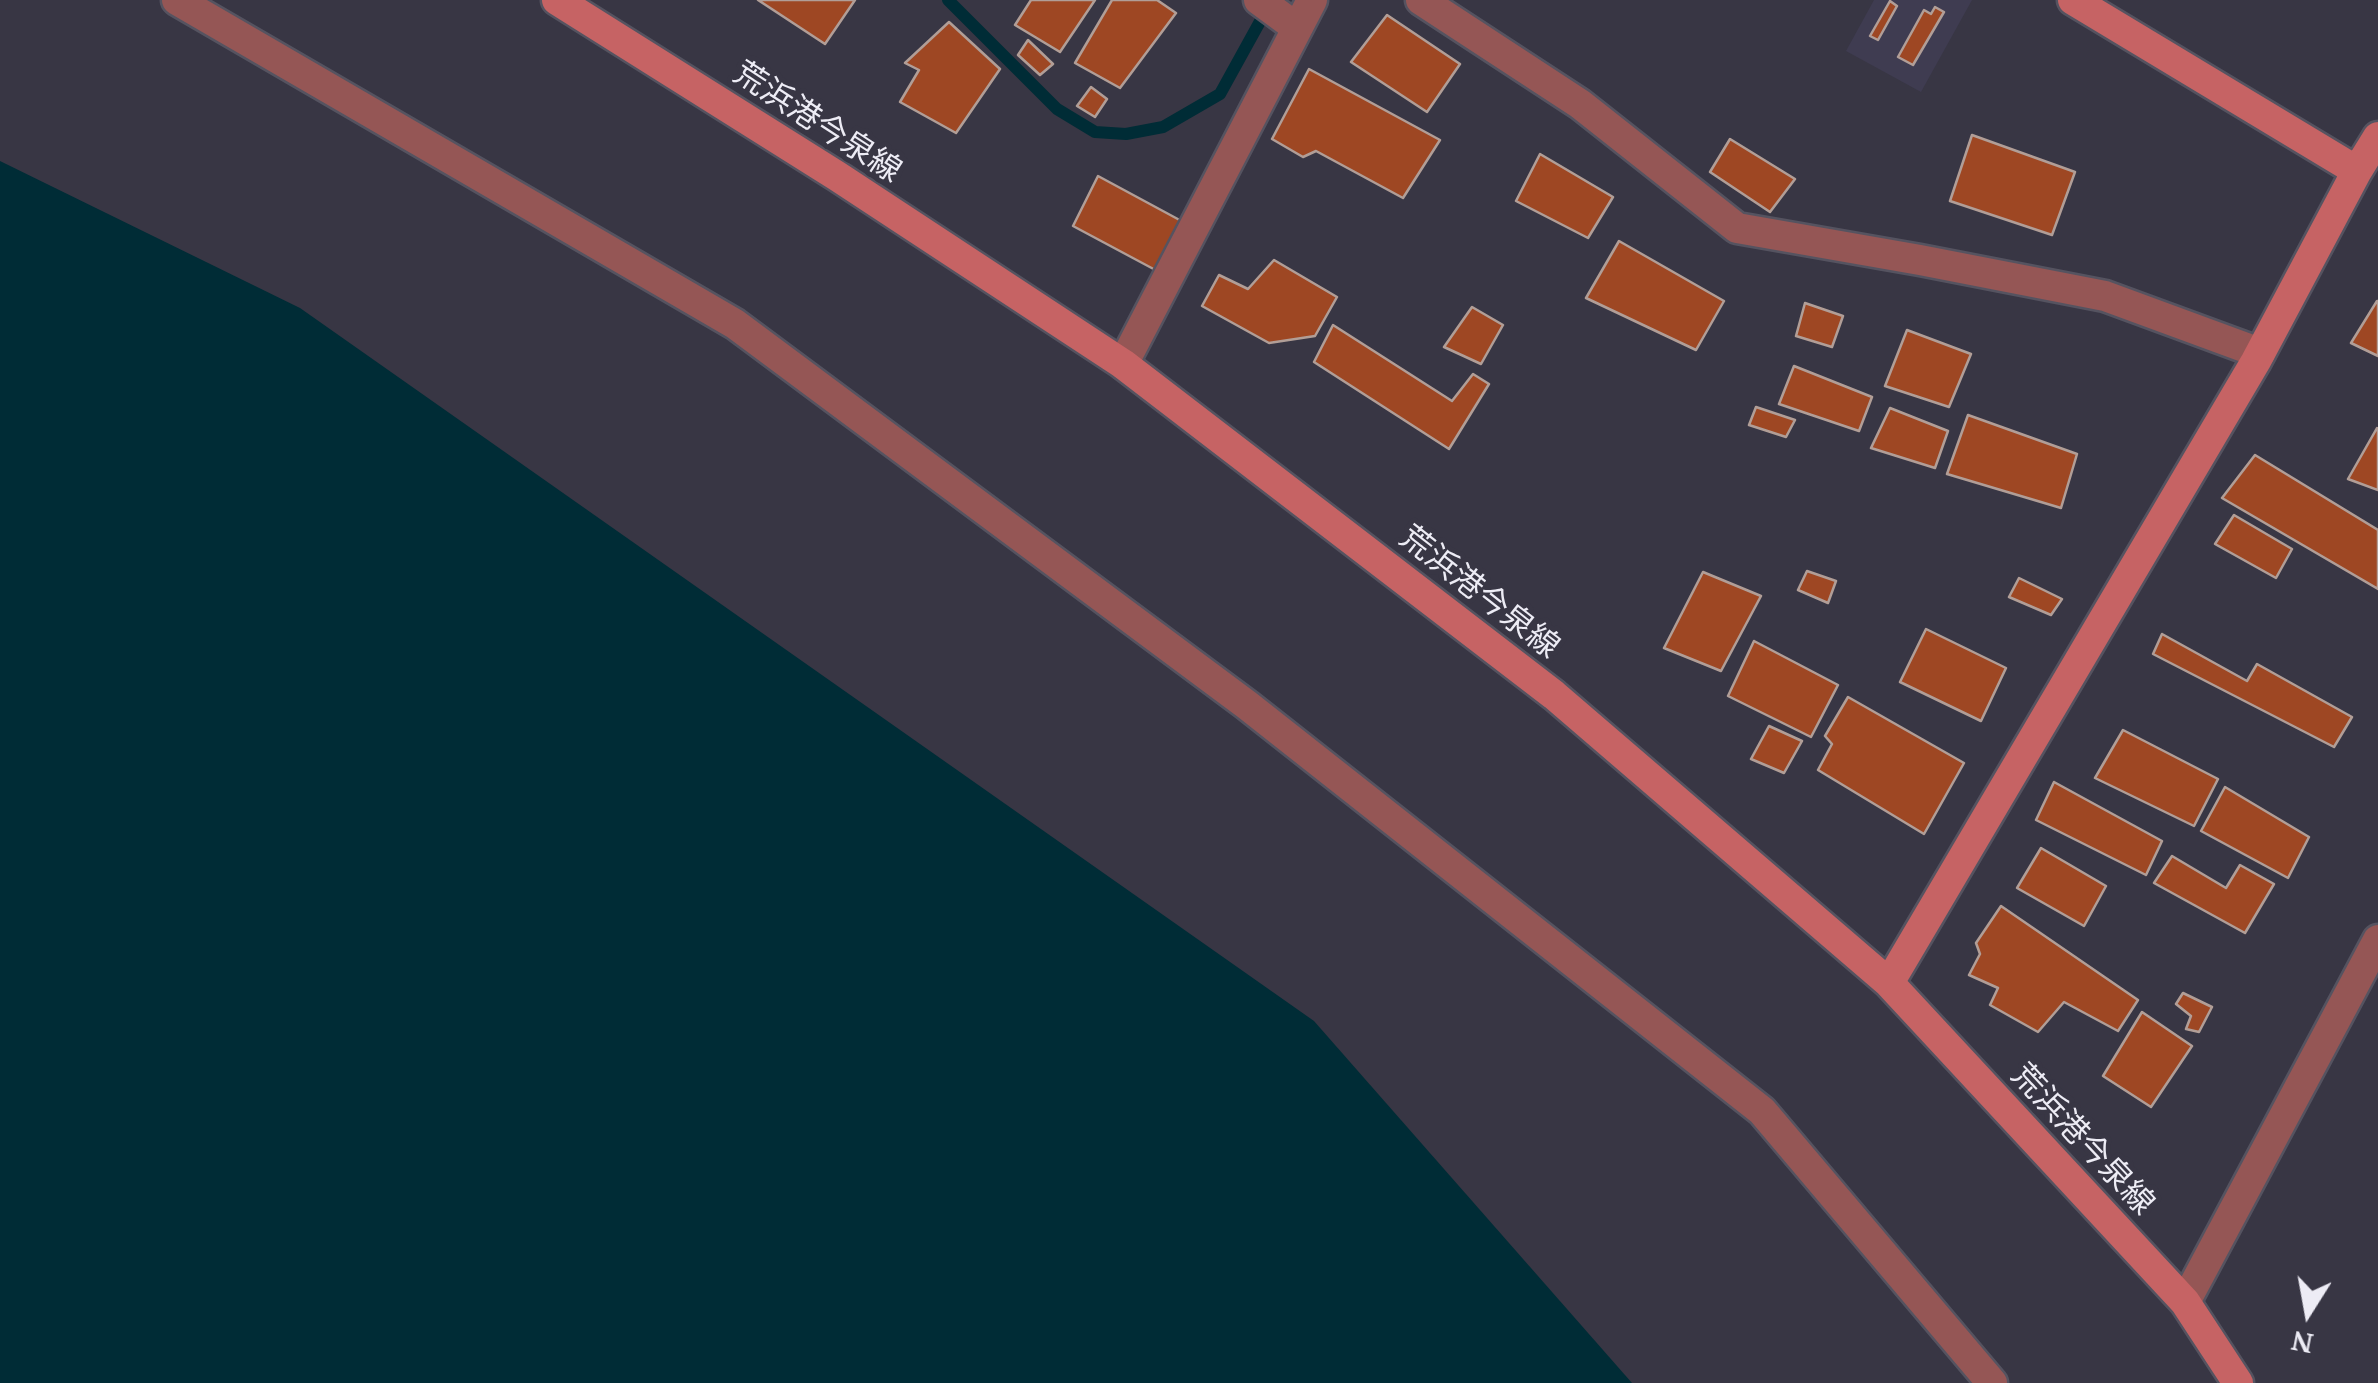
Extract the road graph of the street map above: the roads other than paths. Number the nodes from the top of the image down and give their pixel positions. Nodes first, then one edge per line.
1 (177, 0) edge
2 (556, 0) edge
3 (1312, 0) edge
4 (1421, 0) edge
5 (2073, 0) edge
6 (1273, 11) edge
7 (2378, 138) edge
8 (2356, 171) junction
9 (2260, 353) junction
10 (1124, 364) junction
11 (2378, 940) edge
12 (1888, 983) junction
13 (2185, 1302) junction
14 (1992, 1383) edge
15 (2238, 1383) edge

1 - 14 street
2 - 10 main road, 荒浜港今泉線
3 - 6 street
4 - 9 street
5 - 8 main road
6 - 10 street
7 - 8 main road
8 - 9 main road
9 - 12 main road
10 - 12 main road, 荒浜港今泉線
11 - 13 street
12 - 13 main road, 荒浜港今泉線
13 - 15 main road, 荒浜港今泉線

